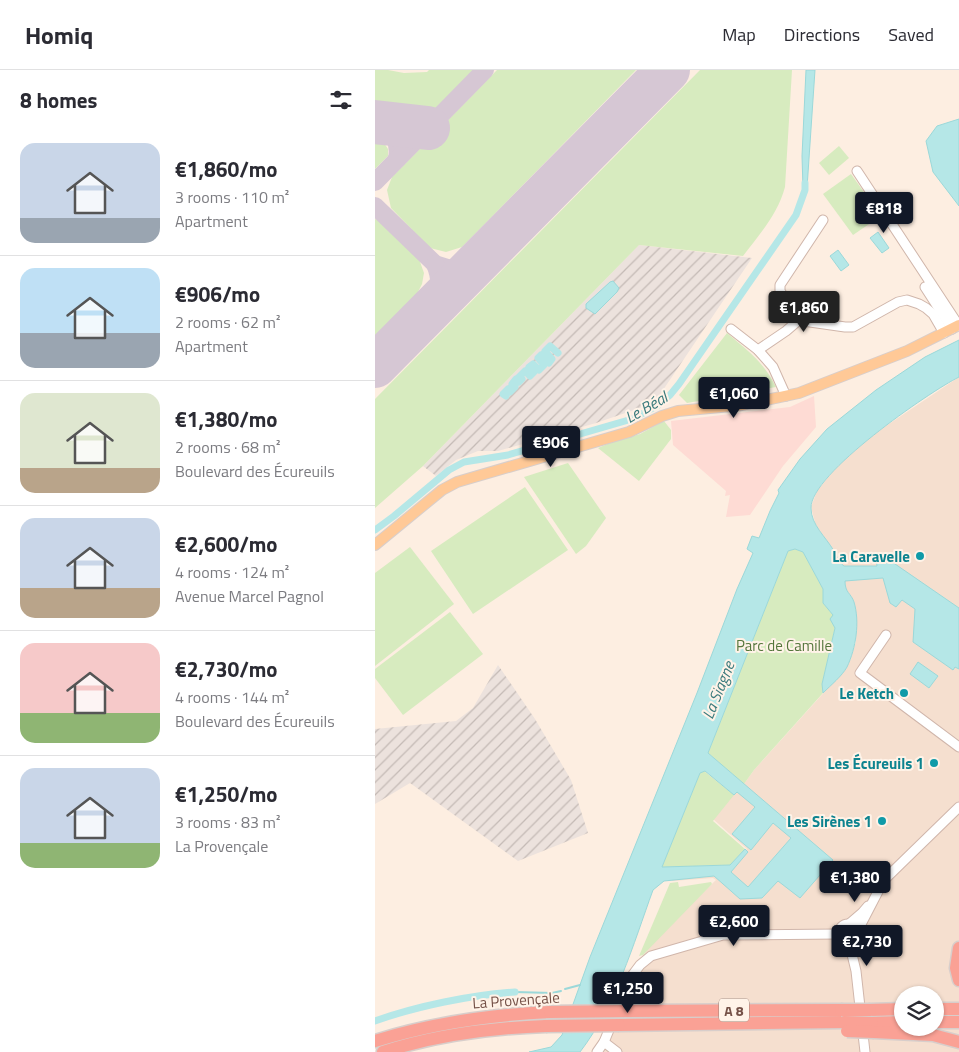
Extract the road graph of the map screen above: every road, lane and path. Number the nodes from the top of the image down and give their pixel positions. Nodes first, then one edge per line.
1 (857, 171) dead end
2 (823, 220) dead end
3 (800, 319) junction
4 (954, 328) edge
5 (731, 329) dead end
6 (758, 350) junction
7 (786, 396) junction
8 (375, 544) edge
9 (886, 634) dead end
10 (959, 746) edge
11 (959, 807) edge
12 (875, 895) junction
13 (848, 924) junction
14 (857, 932) junction
15 (839, 934) junction
16 (849, 942) junction
17 (959, 948) edge
18 (959, 980) edge
19 (959, 1004) edge
20 (959, 1009) edge
21 (944, 1010) edge
22 (894, 1012) edge
23 (944, 1012) edge
24 (944, 1016) edge
25 (844, 1021) junction
26 (872, 1021) junction
27 (894, 1022) edge
28 (959, 1022) edge
29 (375, 1041) edge
30 (604, 1042) junction
31 (959, 1042) edge
32 (383, 1052) edge
33 (597, 1052) edge
34 (617, 1052) edge
35 (865, 1052) edge

1 - 4 street
2 - 3 street
3 - 4 street
3 - 6 street
4 - 7 main road
5 - 6 street
6 - 7 street
7 - 8 main road
9 - 10 street
11 - 12 street
12 - 13 street
12 - 14 street
13 - 14 street
13 - 15 street
14 - 16 street
15 - 16 street
15 - 30 street
16 - 35 street
17 - 18 highway
19 - 21 highway
20 - 23 highway
22 - 26 highway, La Provençale / A 8
24 - 28 highway
25 - 26 highway, La Provençale / A 8, bridge
25 - 26 highway, bridge
25 - 29 highway, La Provençale / A 8, bridge
25 - 32 highway, La Provençale / A 8, bridge
26 - 27 highway, La Provençale / A 8
26 - 31 highway
30 - 33 street
30 - 34 street

